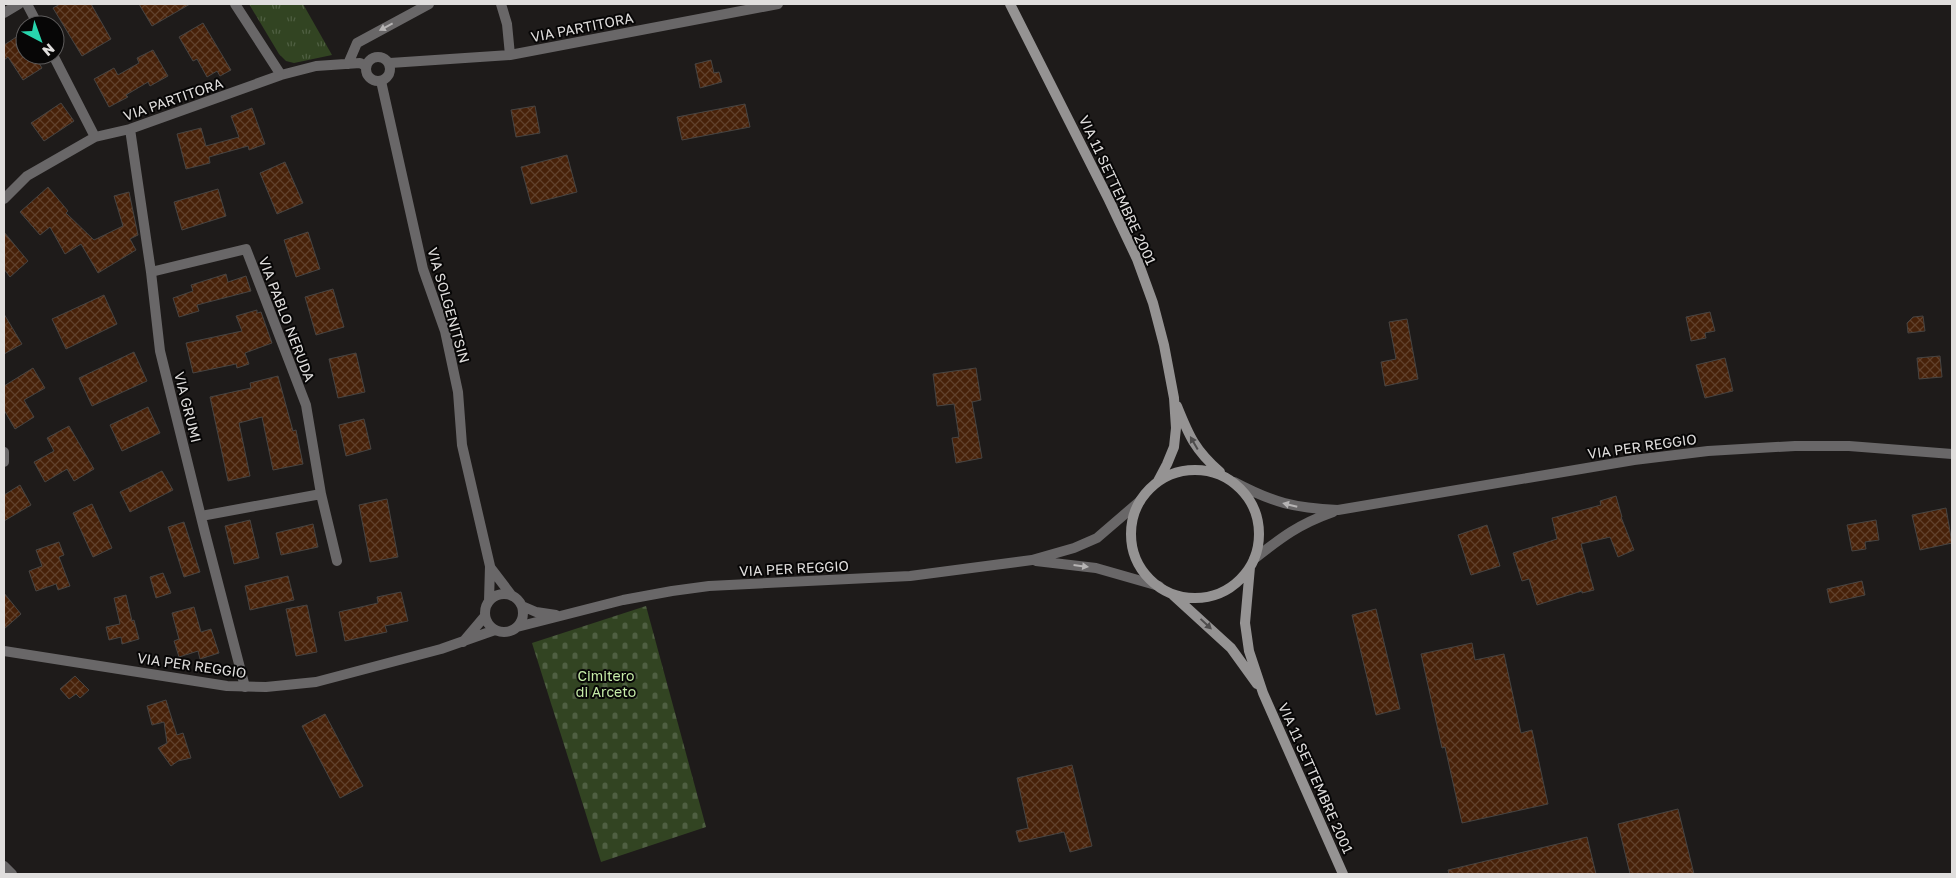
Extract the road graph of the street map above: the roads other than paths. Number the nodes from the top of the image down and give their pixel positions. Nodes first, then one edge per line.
1 (19, 4) edge
2 (235, 4) edge
3 (429, 4) edge
4 (501, 4) edge
5 (778, 4) edge
6 (1010, 4) edge
7 (4, 13) edge
8 (510, 55) junction
9 (390, 63) junction
10 (348, 64) junction
11 (58, 65) edge
12 (366, 66) junction
13 (281, 75) junction
14 (381, 81) junction
15 (130, 129) junction
16 (95, 137) junction
17 (4, 199) edge
18 (151, 272) junction
19 (1174, 398) junction
20 (4, 452) edge
21 (1952, 454) edge
22 (4, 462) edge
23 (1231, 480) junction
24 (1158, 481) junction
25 (321, 494) junction
26 (1140, 502) junction
27 (1338, 510) junction
28 (201, 516) junction
29 (1032, 560) junction
30 (337, 561) dead end
31 (1252, 563) junction
32 (490, 566) junction
33 (1158, 586) junction
34 (1169, 592) junction
35 (512, 596) junction
36 (489, 601) junction
37 (522, 606) junction
38 (485, 616) junction
39 (560, 616) junction
40 (517, 627) junction
41 (495, 630) junction
42 (462, 642) junction
43 (4, 651) edge
44 (245, 687) junction
45 (1264, 693) junction
46 (4, 866) edge
47 (12, 874) edge
48 (1343, 874) edge

1 - 7 street
2 - 13 street
3 -> 10 street
4 - 8 street
5 - 8 street, VIA PARTITORA
6 - 19 main road, VIA 11 SETTEMBRE 2001
8 - 9 street, VIA PARTITORA
9 - 12 street, VIA PARTITORA
9 - 14 street
10 - 12 street, VIA PARTITORA
10 - 13 street, VIA PARTITORA
11 - 16 street
12 - 14 street
13 - 15 street, VIA PARTITORA
14 - 32 street, VIA SOLGENITSIN
15 - 16 street, VIA PARTITORA
15 - 18 street, VIA GRUMI
16 - 17 street, VIA PARTITORA
18 - 25 street, VIA PABLO NERUDA
18 - 28 street, VIA GRUMI
23 -> 19 main road, VIA 11 SETTEMBRE 2001
19 - 24 main road, VIA 11 SETTEMBRE 2001
20 - 22 street
21 - 27 street, VIA PER REGGIO
23 - 24 main road, VIA 11 SETTEMBRE 2001
27 -> 23 street, VIA PER REGGIO
23 - 31 main road, VIA 11 SETTEMBRE 2001
24 - 26 main road, VIA 11 SETTEMBRE 2001
25 - 28 street
25 - 30 street, VIA PABLO NERUDA
26 - 29 street, VIA PER REGGIO
26 - 33 main road, VIA 11 SETTEMBRE 2001
27 - 31 street, VIA PER REGGIO
28 - 44 street, VIA GRUMI
29 -> 33 street, VIA PER REGGIO
29 - 39 street, VIA PER REGGIO
31 - 34 main road, VIA 11 SETTEMBRE 2001
31 - 45 main road, VIA 11 SETTEMBRE 2001
32 - 35 street, VIA SOLGENITSIN
32 - 36 street, VIA SOLGENITSIN
33 - 34 main road, VIA 11 SETTEMBRE 2001
34 -> 45 main road, VIA 11 SETTEMBRE 2001
35 - 36 street
35 - 37 street, VIA PER REGGIO
36 - 38 street
37 - 39 street, VIA PER REGGIO
37 - 40 street
38 - 41 street
38 - 42 street
39 - 40 street, VIA PER REGGIO
40 - 41 street, VIA PER REGGIO
41 - 42 street, VIA PER REGGIO
42 - 44 street, VIA PER REGGIO
43 - 44 street, VIA PER REGGIO
45 - 48 main road, VIA 11 SETTEMBRE 2001
46 - 47 street

